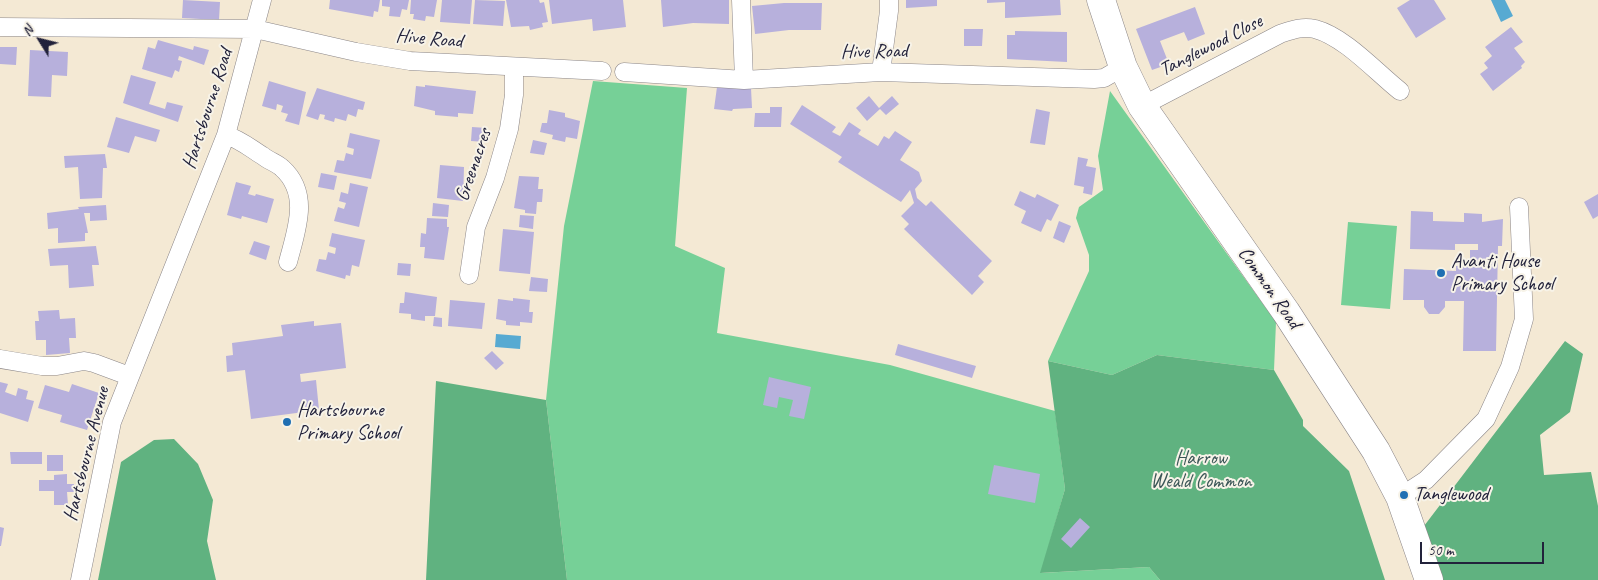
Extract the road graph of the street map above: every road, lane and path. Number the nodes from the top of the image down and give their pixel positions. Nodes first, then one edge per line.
1 (262, 0) edge
2 (741, 0) edge
3 (889, 0) edge
4 (1101, 0) edge
5 (0, 28) edge
6 (255, 29) junction
7 (514, 67) junction
8 (1123, 68) junction
9 (602, 71) dead end
10 (624, 72) dead end
11 (881, 72) junction
12 (744, 80) junction
13 (1400, 92) dead end
14 (1142, 106) junction
15 (226, 135) junction
16 (1519, 207) dead end
17 (176, 257) joint
18 (288, 262) dead end
19 (470, 275) dead end
20 (0, 359) edge
21 (129, 376) junction
22 (1400, 497) junction
23 (80, 580) edge
24 (1429, 580) edge

1 - 6 street, Hartsbourne Road
2 - 12 street
3 - 11 street
4 - 8 main road, Common Road
5 - 6 street, Hive Road
6 - 7 street, Hive Road
6 - 15 street, Hartsbourne Road
7 - 9 street, Hive Road
7 - 19 street, Greenacres
8 - 11 street, Hive Road
8 - 14 main road, Common Road
10 - 12 street, Hive Road
11 - 12 street, Hive Road
13 - 14 street, Tanglewood Close
14 - 22 main road, Common Road
15 - 17 street, Hartsbourne Road
15 - 18 street
16 - 22 street
17 - 21 street, Hartsbourne Avenue
20 - 21 street
21 - 23 street, Hartsbourne Avenue
22 - 24 main road, Common Road

